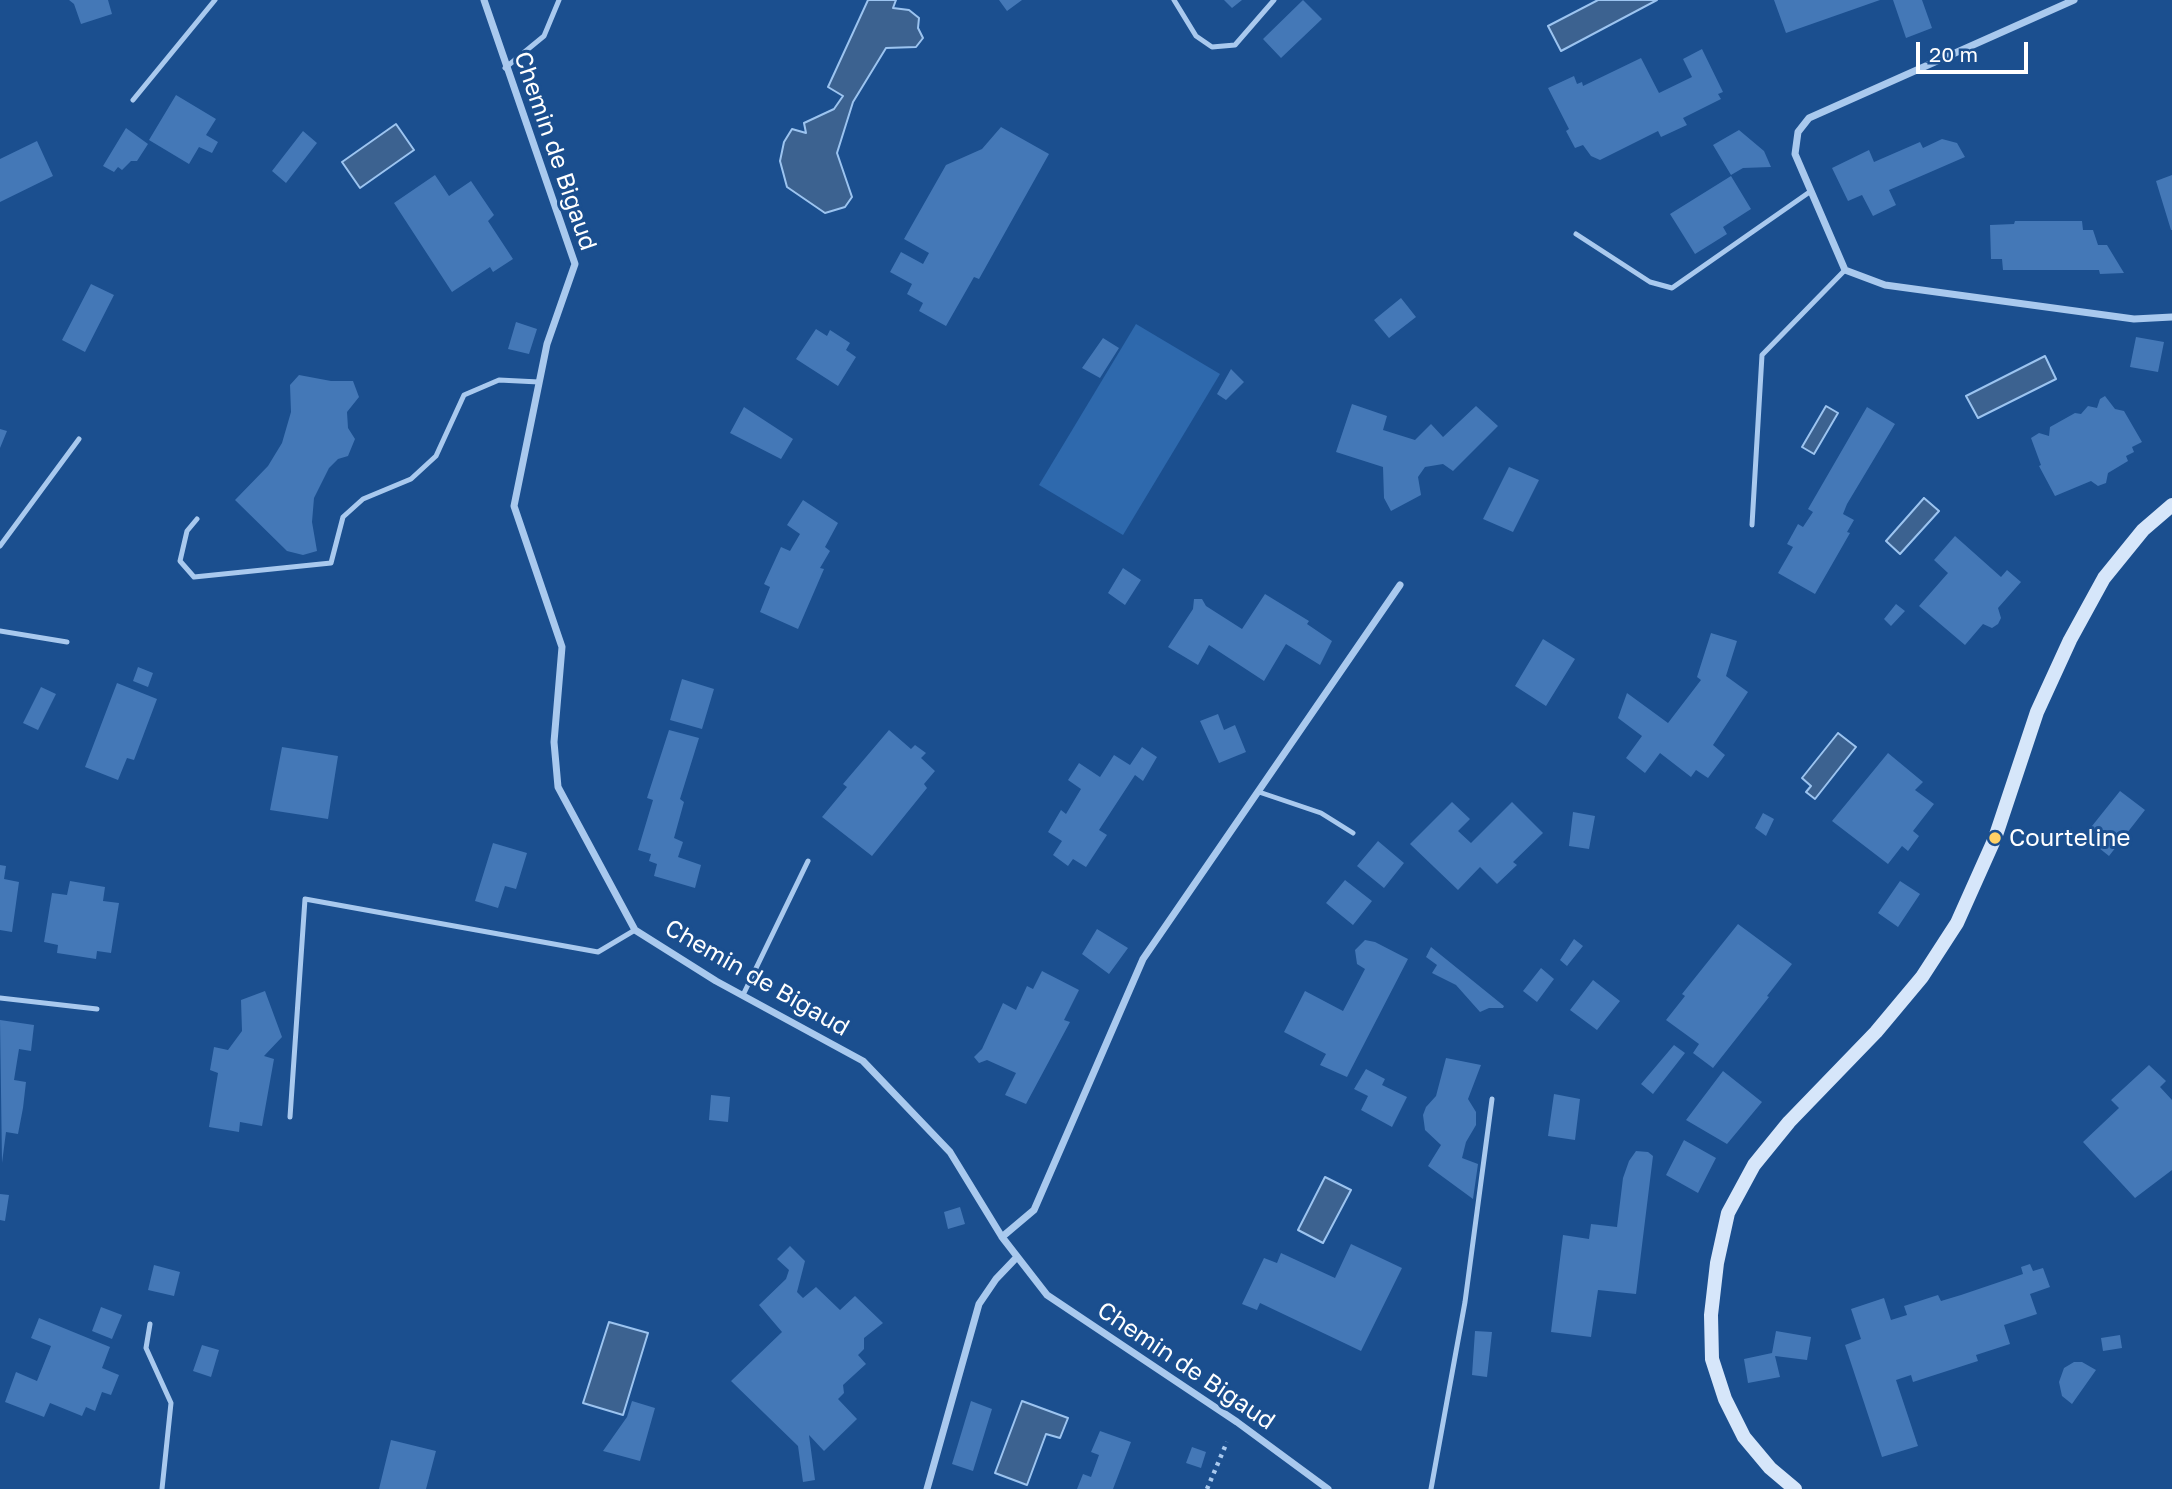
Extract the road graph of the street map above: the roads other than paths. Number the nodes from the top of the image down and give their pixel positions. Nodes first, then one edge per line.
1 (215, 0) edge
2 (484, 0) edge
3 (559, 0) edge
4 (1174, 0) edge
5 (1274, 0) edge
6 (2074, 0) edge
7 (505, 68) junction
8 (133, 100) dead end
9 (1811, 191) junction
10 (1576, 234) dead end
11 (1845, 270) junction
12 (2172, 317) edge
13 (539, 382) junction
14 (79, 439) dead end
15 (2172, 505) edge
16 (197, 519) dead end
17 (1752, 525) dead end
18 (0, 545) edge
19 (1400, 585) dead end
20 (0, 631) edge
21 (67, 642) dead end
22 (1259, 792) junction
23 (1353, 833) dead end
24 (808, 861) dead end
25 (635, 930) junction
26 (743, 995) junction
27 (0, 998) edge
28 (97, 1009) dead end
29 (1492, 1099) dead end
30 (290, 1117) dead end
31 (1002, 1237) junction
32 (1017, 1257) junction
33 (149, 1324) dead end
34 (162, 1489) edge
35 (927, 1489) edge
36 (1328, 1489) edge
37 (1431, 1489) edge
38 (1795, 1489) edge

1 - 8 lane
2 - 7 street, Chemin de Bigaud
3 - 7 lane
4 - 5 lane
6 - 9 street
7 - 13 street, Chemin de Bigaud
9 - 10 lane
9 - 11 street
11 - 12 street
11 - 17 lane
13 - 16 lane
13 - 25 street, Chemin de Bigaud
14 - 18 lane
15 - 38 street
19 - 22 street
20 - 21 lane
22 - 23 lane
22 - 31 street
24 - 26 lane
25 - 26 street, Chemin de Bigaud
25 - 30 lane
26 - 31 street, Chemin de Bigaud
27 - 28 lane
29 - 37 lane
31 - 32 street, Chemin de Bigaud
32 - 35 street
32 - 36 street, Chemin de Bigaud
33 - 34 lane

